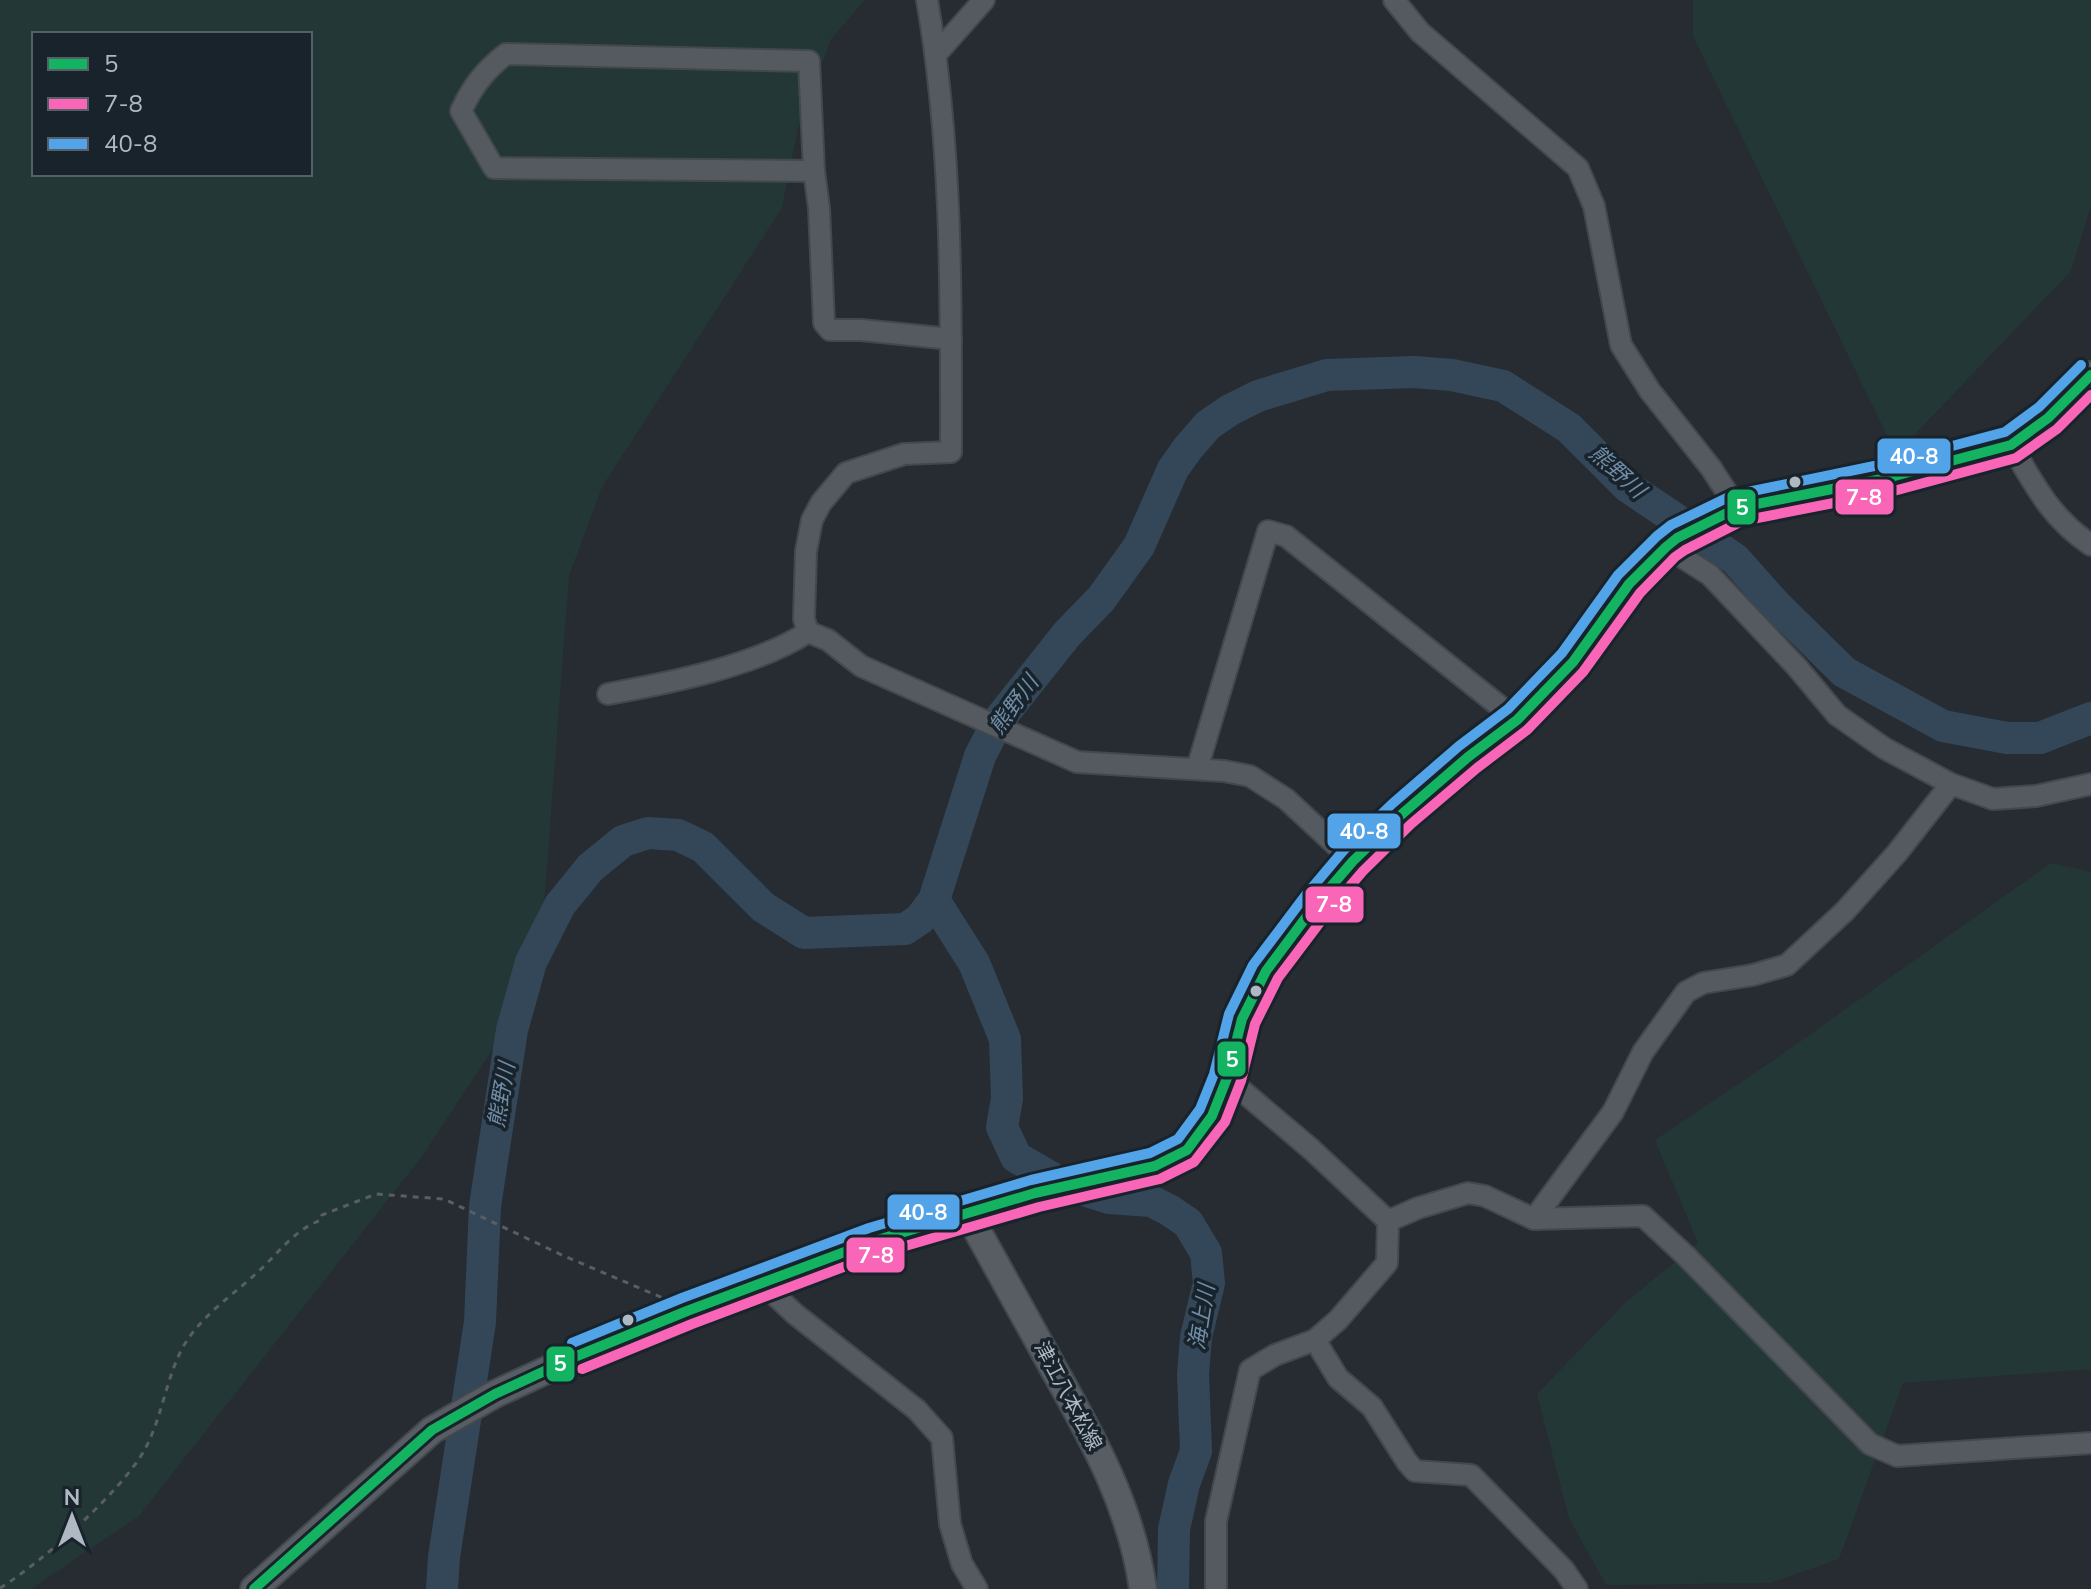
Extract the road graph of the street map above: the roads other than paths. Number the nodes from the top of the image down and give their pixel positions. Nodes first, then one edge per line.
1 (927, 0) edge
2 (984, 0) edge
3 (1394, 0) edge
4 (937, 53) junction
5 (814, 171) junction
6 (951, 339) junction
7 (2091, 375) edge
8 (2011, 445) junction
9 (1737, 508) junction
10 (1671, 542) junction
11 (2091, 545) edge
12 (808, 632) junction
13 (608, 694) dead end
14 (1517, 720) junction
15 (1197, 769) junction
16 (1951, 784) junction
17 (2091, 784) edge
18 (1353, 861) junction
19 (1227, 1078) junction
20 (968, 1214) junction
21 (1534, 1219) junction
22 (1388, 1221) junction
23 (762, 1283) junction
24 (1315, 1340) junction
25 (2091, 1443) edge
26 (254, 1589) edge
27 (977, 1589) edge
28 (1143, 1589) edge
29 (1216, 1589) edge
30 (1577, 1589) edge

1 - 4 street
2 - 4 street
3 - 9 street
4 - 6 street
5 - 5 street
5 - 6 street
6 - 12 street
7 - 8 main road
8 - 9 main road
8 - 11 street
9 - 10 main road
10 - 14 main road
10 - 16 street
12 - 13 street
12 - 15 street
14 - 15 street
14 - 18 main road
15 - 18 street
16 - 17 street
16 - 21 street
18 - 19 main road
19 - 20 main road
19 - 22 street
20 - 23 main road
20 - 28 main road, 津江八本松線
21 - 22 street
21 - 25 street
22 - 24 street
23 - 26 main road
23 - 27 street
24 - 29 street
24 - 30 street

